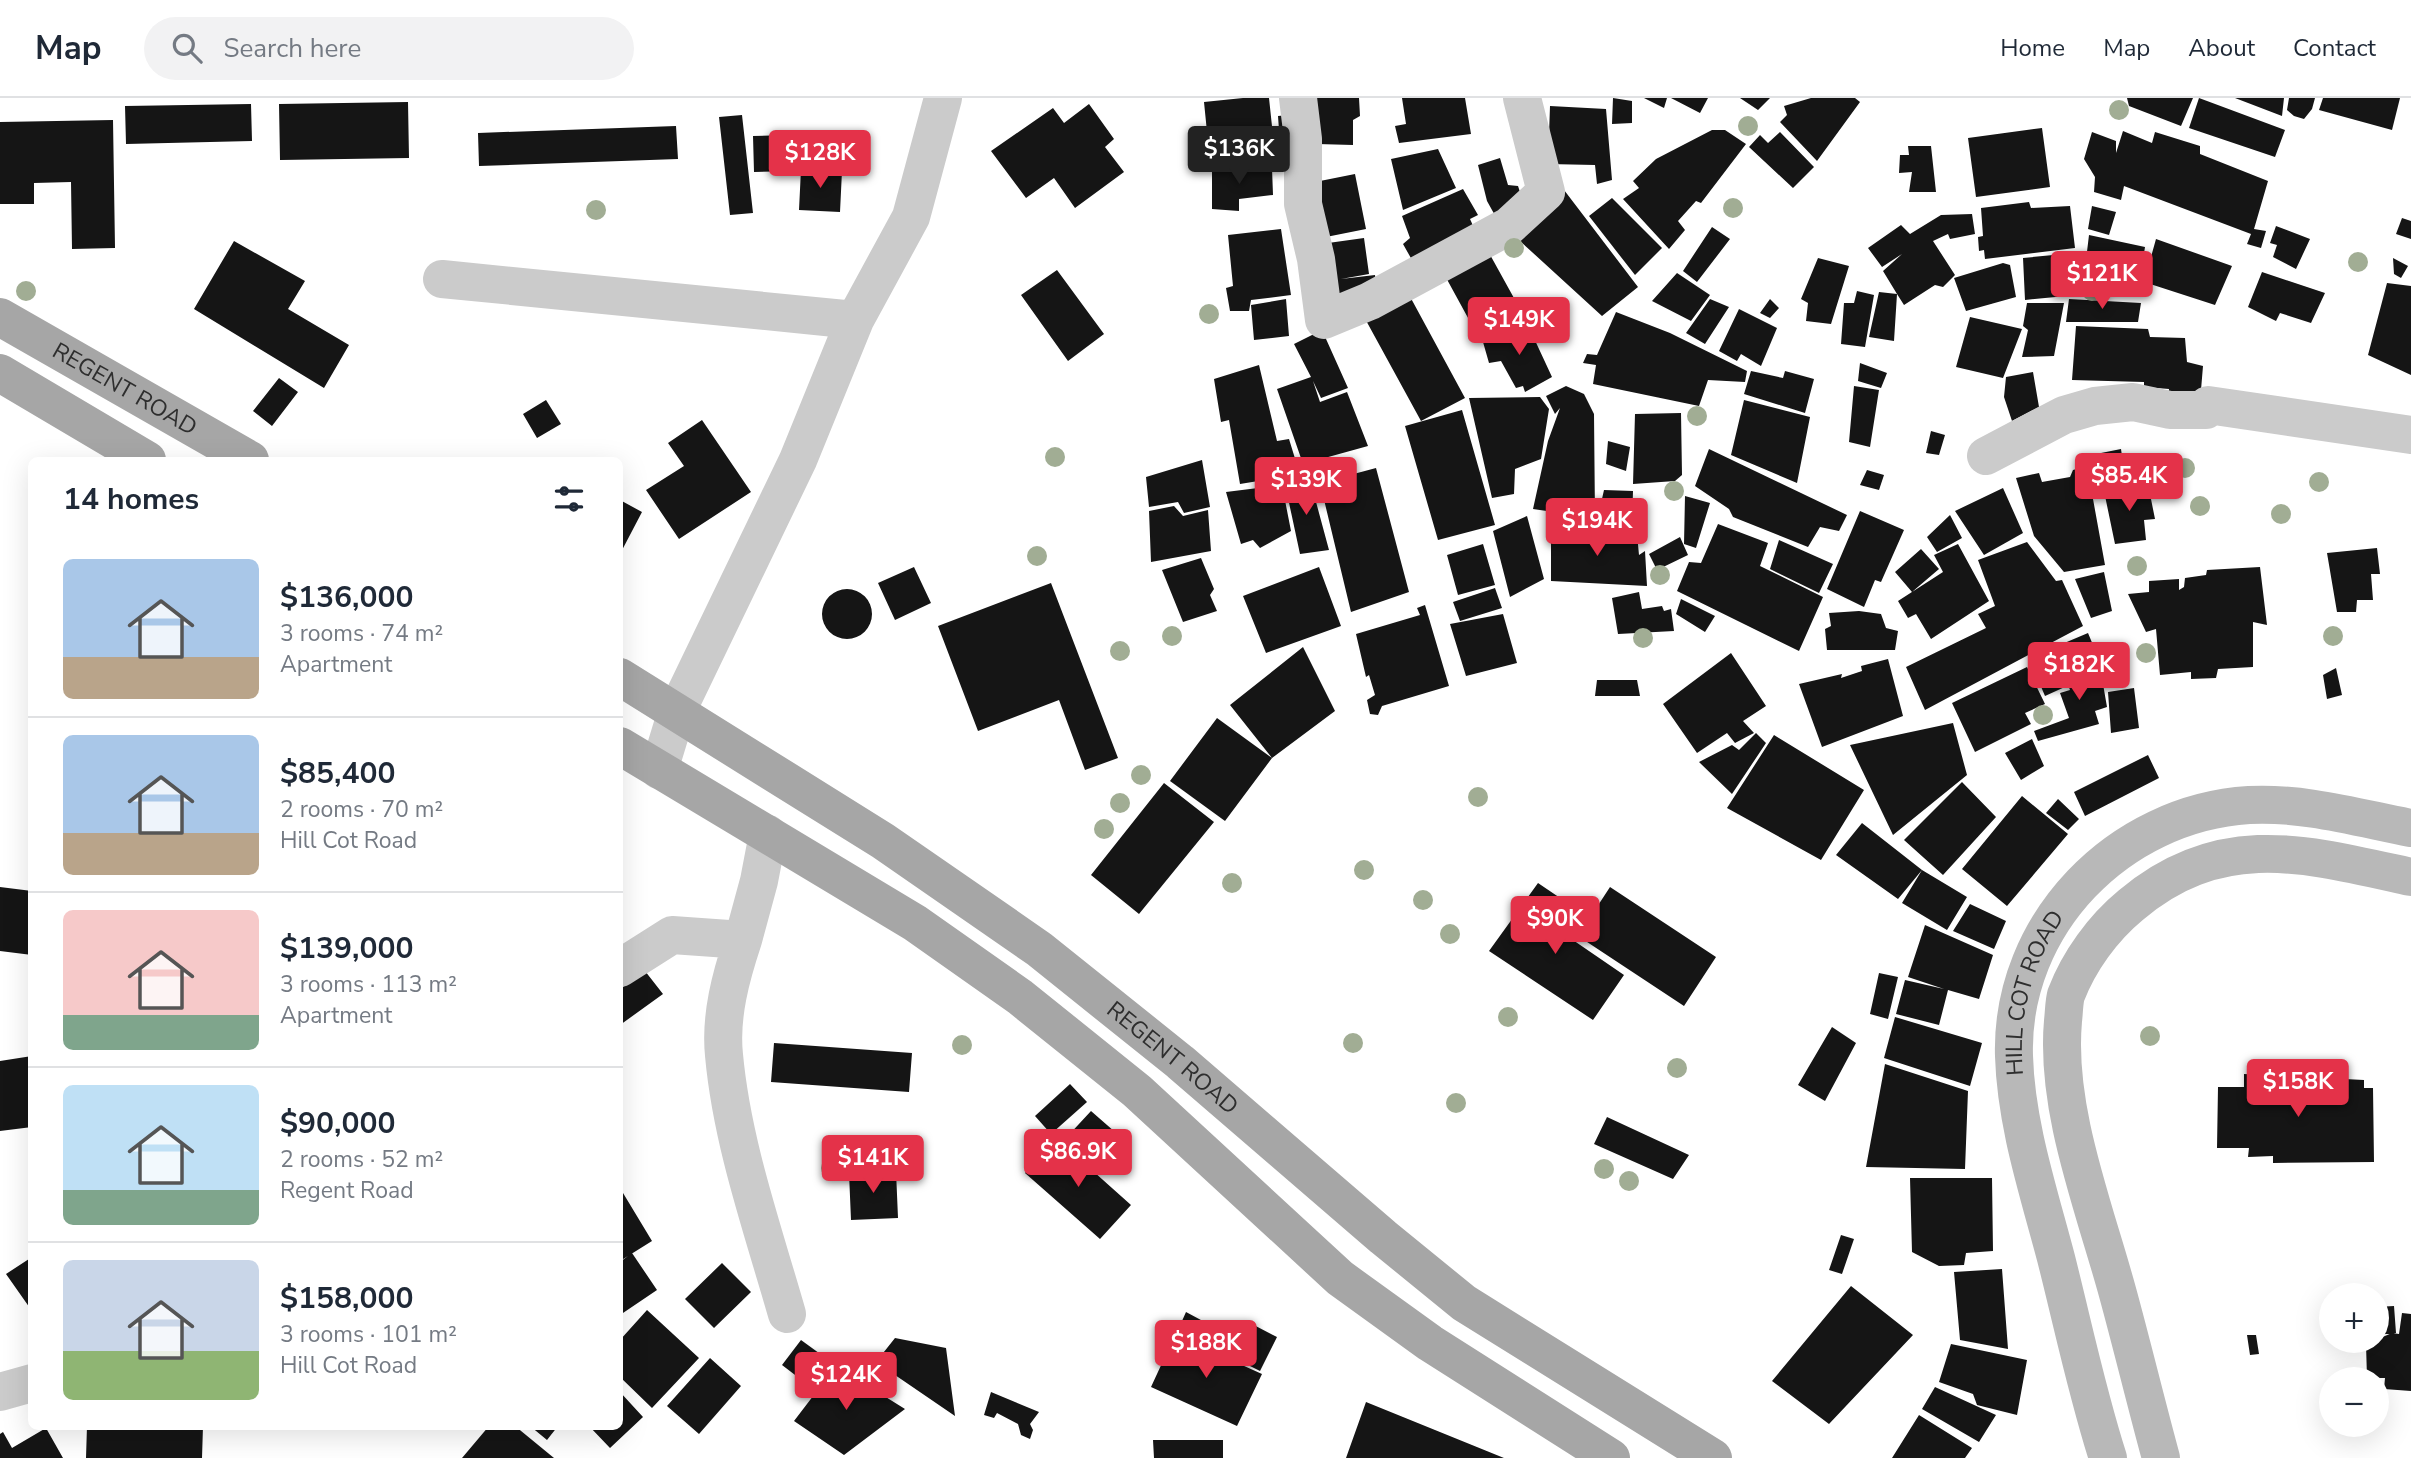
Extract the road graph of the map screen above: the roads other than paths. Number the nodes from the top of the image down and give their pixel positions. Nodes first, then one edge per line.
1 (943, 98) edge
2 (1298, 98) edge
3 (1522, 98) edge
4 (442, 279) dead end
5 (0, 317) edge
6 (855, 320) junction
7 (0, 373) edge
8 (2411, 435) edge
9 (1986, 456) dead end
10 (142, 457) edge
11 (245, 457) edge
12 (623, 679) edge
13 (677, 711) junction
14 (623, 748) edge
15 (659, 770) junction
16 (2411, 828) edge
17 (768, 834) junction
18 (2411, 877) edge
19 (743, 940) junction
20 (623, 966) edge
21 (787, 1314) dead end
22 (28, 1384) edge
23 (0, 1392) edge
24 (1611, 1458) edge
25 (1713, 1458) edge
26 (2108, 1458) edge
27 (2161, 1458) edge

1 - 6 street
2 - 3 street
4 - 6 street
5 - 11 main road, REGENT ROAD
6 - 13 street
7 - 10 main road
8 - 9 street
12 - 13 main road, REGENT ROAD
13 - 15 street
13 - 25 main road, REGENT ROAD
14 - 15 main road
15 - 17 main road
16 - 26 main road, HILL COT ROAD
17 - 19 street
17 - 24 main road
18 - 27 main road, HILL COT ROAD
19 - 20 street
19 - 21 street
22 - 23 street

